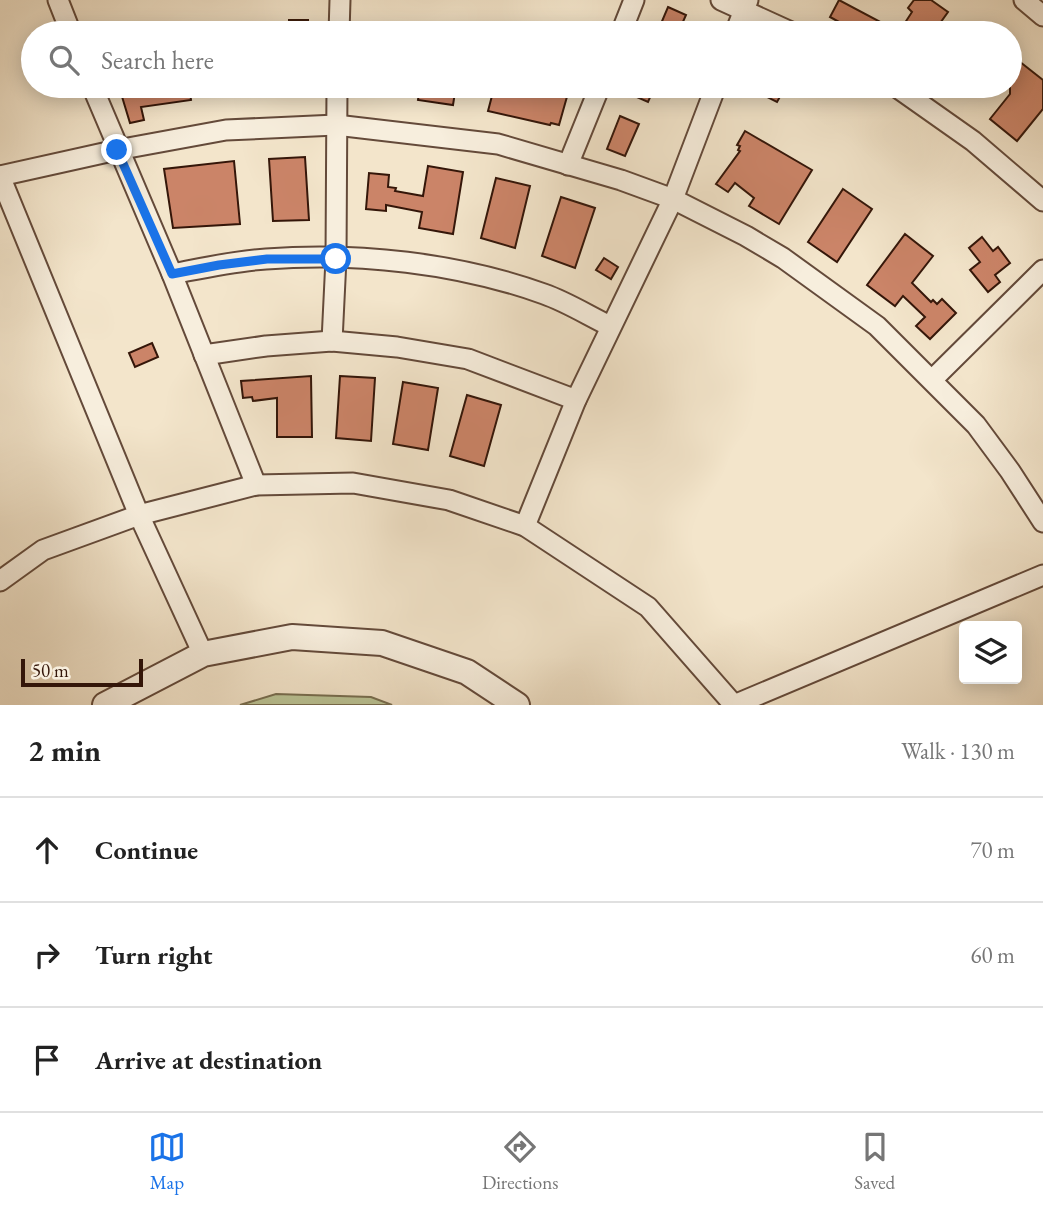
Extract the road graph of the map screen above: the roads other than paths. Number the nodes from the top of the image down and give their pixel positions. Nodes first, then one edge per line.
1 (58, 0) edge
2 (340, 0) edge
3 (634, 0) edge
4 (721, 0) edge
5 (1027, 1) edge
6 (746, 5) edge
7 (1043, 16) edge
8 (66, 21) edge
9 (339, 21) edge
10 (626, 21) edge
11 (773, 21) edge
12 (97, 98) edge
13 (337, 98) edge
14 (595, 98) edge
15 (711, 98) edge
16 (912, 98) edge
17 (336, 125) junction
18 (117, 150) junction
19 (568, 165) junction
20 (0, 176) edge
21 (673, 200) junction
22 (1043, 201) edge
23 (336, 259) junction
24 (1043, 270) edge
25 (172, 274) junction
26 (610, 326) junction
27 (332, 341) junction
28 (204, 355) junction
29 (932, 380) junction
30 (576, 400) junction
31 (256, 485) junction
32 (139, 515) junction
33 (1043, 522) edge
34 (525, 526) junction
35 (1043, 575) edge
36 (0, 581) edge
37 (203, 654) junction
38 (105, 705) edge
39 (517, 705) edge
40 (734, 705) edge

1 - 8 street
2 - 9 street
3 - 10 street
4 - 6 street
5 - 7 street
6 - 11 street
12 - 18 street
13 - 17 street
14 - 19 street
15 - 21 street
16 - 22 street
17 - 18 street
17 - 19 street
17 - 23 street
18 - 20 street
18 - 25 street
19 - 21 street
20 - 32 street
21 - 26 street
21 - 29 street
23 - 25 street
23 - 26 street
23 - 27 street
24 - 29 street
25 - 28 street
26 - 30 street
27 - 28 street
27 - 30 street
28 - 31 street
29 - 33 street
30 - 34 street
31 - 32 street
31 - 34 street
32 - 36 street
32 - 37 street
34 - 40 street
35 - 40 street
37 - 38 street
37 - 39 street

